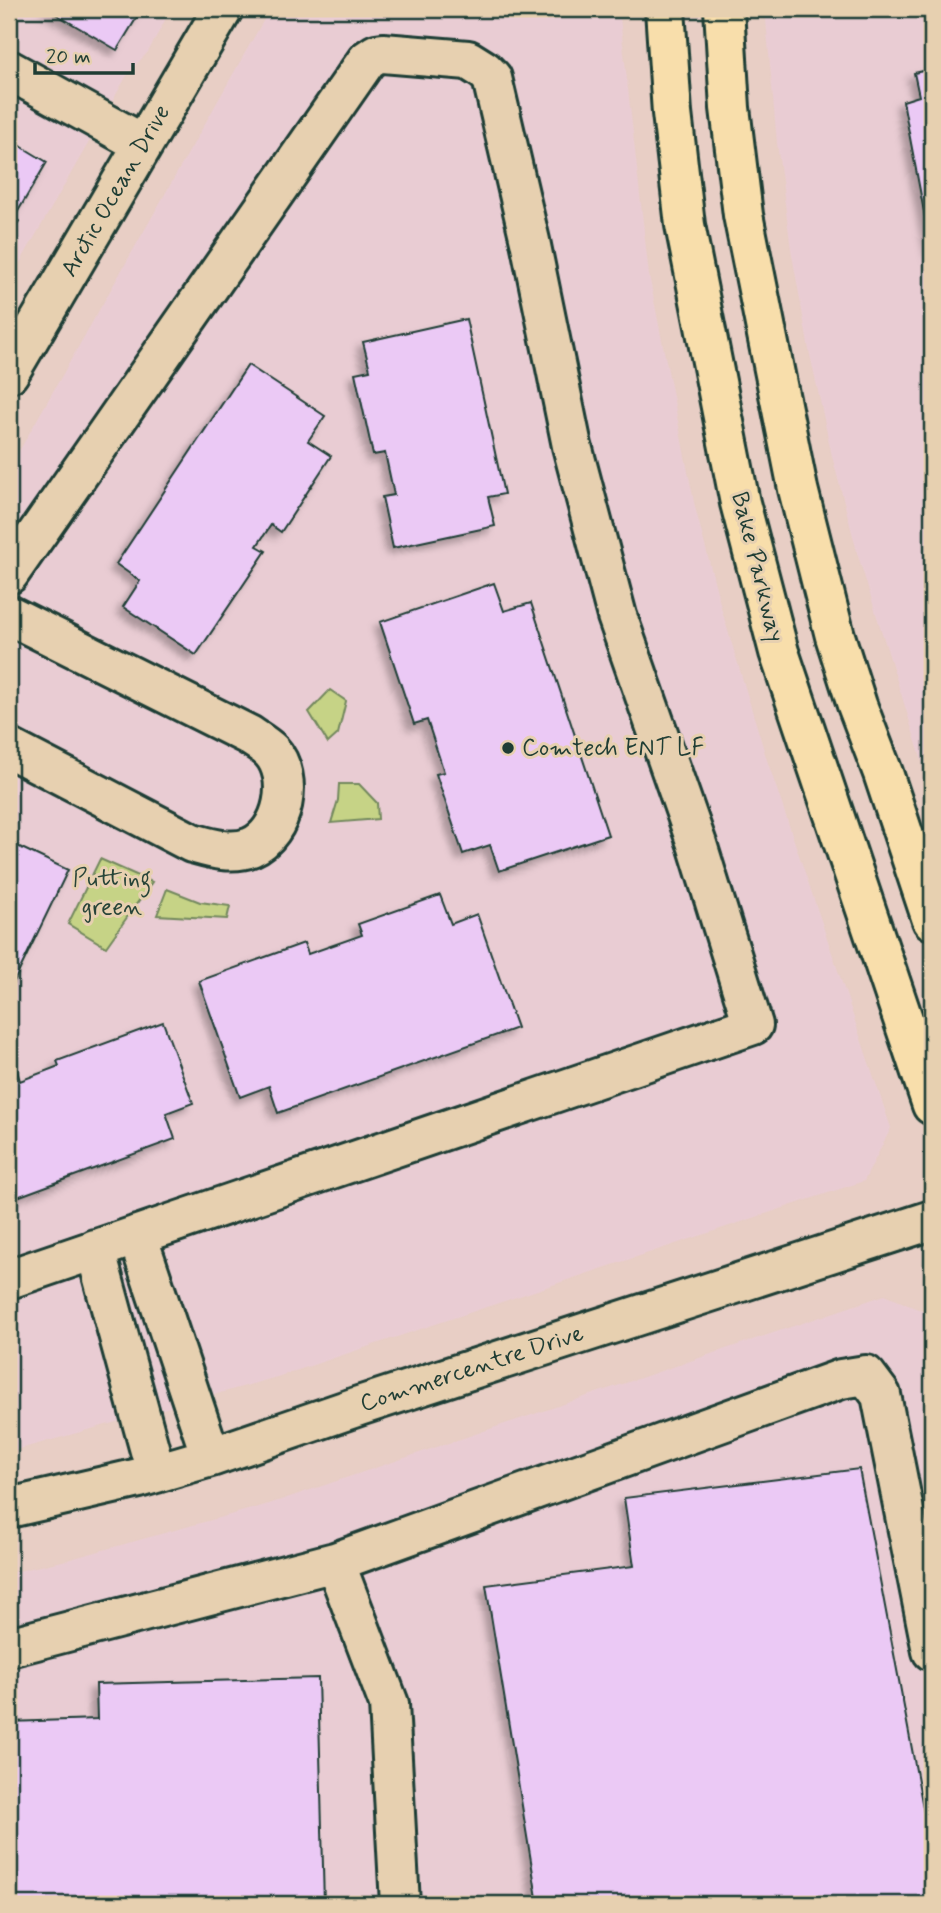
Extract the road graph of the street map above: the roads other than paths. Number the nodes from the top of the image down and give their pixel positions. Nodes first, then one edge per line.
1 (223, 9) edge
2 (665, 9) edge
3 (724, 9) edge
4 (9, 70) edge
5 (143, 144) junction
6 (9, 373) edge
7 (9, 574) edge
8 (9, 615) edge
9 (9, 748) edge
10 (932, 920) edge
11 (932, 1105) edge
12 (932, 1220) edge
13 (137, 1235) junction
14 (95, 1249) junction
15 (9, 1279) edge
16 (211, 1457) junction
17 (156, 1473) junction
18 (9, 1508) edge
19 (335, 1562) junction
20 (9, 1647) edge
21 (932, 1651) edge
22 (400, 1904) edge

1 - 5 street, Arctic Ocean Drive
2 - 11 main road, Bake Parkway
3 - 10 main road
4 - 5 street
5 - 6 street, Arctic Ocean Drive
7 - 13 street
8 - 9 street
12 - 16 street, Commercentre Drive
13 - 14 street
13 - 16 street
14 - 15 street
14 - 17 street
16 - 17 street, Commercentre Drive
17 - 18 street, Commercentre Drive
19 - 20 street
19 - 21 street
19 - 22 street

